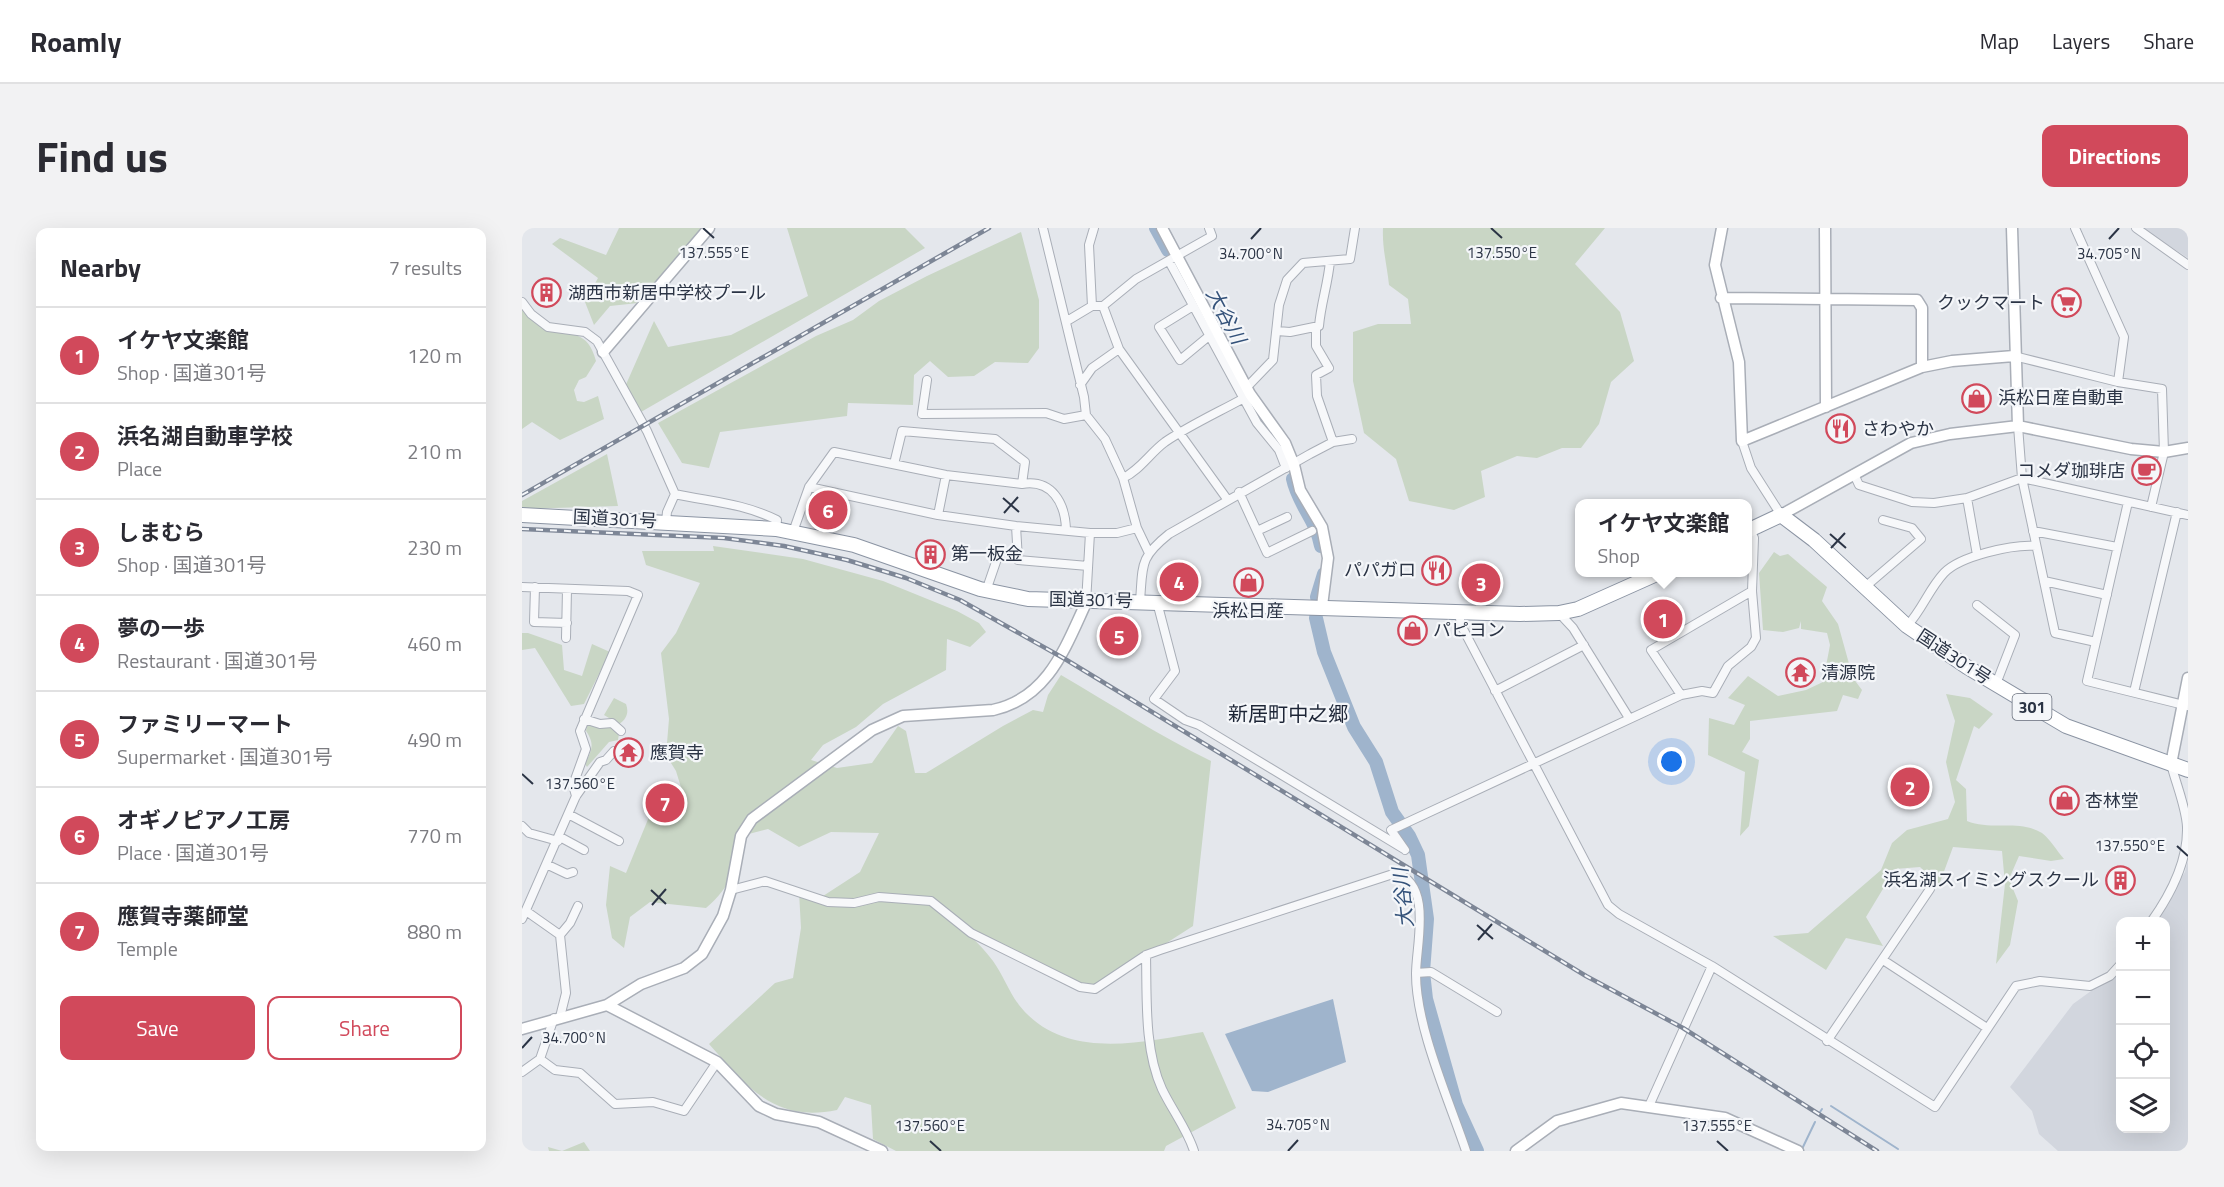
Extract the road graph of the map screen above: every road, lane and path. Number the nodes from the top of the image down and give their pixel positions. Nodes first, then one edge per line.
1 (709, 228) edge
2 (1043, 228) edge
3 (1094, 228) edge
4 (1162, 228) edge
5 (1209, 228) edge
6 (1355, 228) edge
7 (1722, 228) edge
8 (1825, 228) edge
9 (2012, 228) edge
10 (2074, 228) edge
11 (2136, 228) edge
12 (1173, 259) junction
13 (1330, 261) junction
14 (2188, 265) edge
15 (1721, 298) junction
16 (1824, 299) junction
17 (522, 303) edge
18 (1092, 306) junction
19 (1103, 306) junction
20 (1193, 306) junction
21 (1066, 321) junction
22 (1316, 327) junction
23 (1276, 331) junction
24 (1209, 336) junction
25 (1119, 349) junction
26 (603, 352) junction
27 (2014, 356) junction
28 (1922, 367) junction
29 (927, 380) dead end
30 (2118, 382) junction
31 (1080, 386) junction
32 (1247, 393) junction
33 (1826, 407) junction
34 (1086, 416) junction
35 (2018, 426) junction
36 (1180, 432) junction
37 (1352, 439) dead end
38 (1742, 441) junction
39 (1333, 442) junction
40 (2188, 448) edge
41 (2164, 452) junction
42 (894, 464) junction
43 (1290, 466) junction
44 (1854, 474) junction
45 (946, 475) junction
46 (1123, 477) junction
47 (2022, 478) junction
48 (1022, 484) junction
49 (809, 487) junction
50 (1239, 492) junction
51 (675, 494) junction
52 (1967, 498) junction
53 (1227, 499) junction
54 (2128, 502) junction
55 (2151, 507) junction
56 (2177, 512) junction
57 (522, 515) edge
58 (938, 515) junction
59 (1781, 515) junction
60 (2188, 515) edge
61 (1287, 517) dead end
62 (1883, 520) dead end
63 (666, 521) junction
64 (1016, 526) junction
65 (1137, 528) junction
66 (1752, 528) edge
67 (776, 529) junction
68 (1066, 529) junction
69 (1257, 531) junction
70 (1312, 531) dead end
71 (2033, 531) junction
72 (793, 532) junction
73 (1090, 533) junction
74 (1752, 535) edge
75 (2036, 546) junction
76 (2117, 547) junction
77 (1148, 550) junction
78 (1977, 555) junction
79 (998, 556) dead end
80 (1088, 566) junction
81 (1652, 577) edge
82 (2044, 581) junction
83 (522, 586) edge
84 (535, 587) junction
85 (1865, 587) junction
86 (567, 589) junction
87 (986, 591) junction
88 (1752, 591) junction
89 (2107, 595) junction
90 (1140, 602) junction
91 (1157, 602) junction
92 (1086, 603) junction
93 (1977, 605) dead end
94 (1317, 606) junction
95 (1459, 612) junction
96 (1559, 613) junction
97 (567, 623) junction
98 (1907, 626) junction
99 (566, 638) dead end
100 (2096, 642) junction
101 (1584, 645) junction
102 (2188, 678) edge
103 (1996, 684) junction
104 (1495, 691) junction
105 (2134, 692) junction
106 (1681, 695) junction
107 (2185, 705) edge
108 (1629, 718) junction
109 (584, 719) junction
110 (621, 731) dead end
111 (614, 752) dead end
112 (2170, 764) junction
113 (1533, 765) junction
114 (2188, 770) edge
115 (576, 796) junction
116 (570, 815) junction
117 (522, 826) edge
118 (559, 839) junction
119 (619, 841) dead end
120 (584, 850) dead end
121 (548, 865) junction
122 (573, 872) dead end
123 (1930, 889) dead end
124 (731, 890) junction
125 (578, 906) dead end
126 (524, 911) edge
127 (2153, 917) edge
128 (560, 935) junction
129 (1146, 955) junction
130 (1883, 960) junction
131 (1712, 966) junction
132 (2116, 970) edge
133 (1416, 973) junction
134 (608, 1005) junction
135 (1497, 1012) dead end
136 (557, 1017) junction
137 (1987, 1028) junction
138 (522, 1029) edge
139 (1827, 1041) junction
140 (540, 1059) junction
141 (717, 1062) junction
142 (522, 1072) edge
143 (1649, 1106) junction
144 (1793, 1149) edge
145 (882, 1151) edge
146 (1194, 1151) edge
147 (1466, 1151) edge
148 (1516, 1151) edge

1 - 26 street
2 - 21 street
3 - 18 street
4 - 12 street
5 - 12 street
6 - 13 street
7 - 15 street
8 - 16 street
9 - 27 street
10 - 30 street
11 - 14 street
12 - 19 street
12 - 20 street
12 - 32 street
13 - 22 street
13 - 23 street
15 - 16 street
15 - 38 street
16 - 28 street
16 - 33 street
17 - 26 street
18 - 19 street
18 - 21 street
19 - 25 street
20 - 24 street
20 - 24 street
21 - 31 street
22 - 23 street
22 - 39 street
23 - 32 street
24 - 32 street
25 - 31 street
25 - 36 street
26 - 51 street
27 - 28 street
27 - 30 street
27 - 35 street
28 - 33 street
29 - 34 street
30 - 41 street
31 - 34 street
32 - 36 street
32 - 43 street
33 - 38 street
34 - 46 street
35 - 41 street
35 - 44 street
35 - 47 street
36 - 46 street
36 - 53 street
37 - 39 street
38 - 59 street
39 - 43 street
40 - 41 street
41 - 55 street
42 - 45 street
42 - 48 street
42 - 49 street
43 - 50 street
43 - 94 street
44 - 52 street
44 - 59 street
45 - 48 street
45 - 58 street
46 - 65 street
47 - 52 street
47 - 54 street
47 - 71 street
48 - 68 street
49 - 58 street
49 - 72 street
50 - 53 street
50 - 69 street
51 - 63 street
51 - 67 street
52 - 78 street
53 - 77 street
54 - 55 street
54 - 76 street
55 - 56 street
56 - 60 street
56 - 105 street
57 - 63 highway, 国道301号
58 - 64 street
59 - 66 highway
59 - 85 highway, 国道301号 / 301
61 - 69 street
62 - 85 street
63 - 67 highway, 国道301号
64 - 68 street
64 - 80 street
65 - 73 street
65 - 77 street
67 - 72 highway, 国道301号
68 - 73 street
69 - 70 street
71 - 75 street
71 - 76 street
72 - 87 highway, 国道301号
73 - 80 street
74 - 88 street
75 - 78 street
75 - 82 street
76 - 89 street
77 - 90 street
78 - 98 street
79 - 87 street
80 - 92 street
81 - 96 highway, 国道301号
82 - 89 street
82 - 100 street
83 - 84 street
84 - 86 street
84 - 97 street
85 - 98 highway, 国道301号 / 301
86 - 97 street
86 - 109 street
87 - 92 highway, 国道301号
88 - 106 street
88 - 106 street
89 - 100 street
90 - 91 highway, 国道301号
90 - 92 highway, 国道301号
91 - 94 highway, 国道301号
91 - 113 street
92 - 124 street
93 - 103 street
94 - 95 highway, 国道301号
95 - 96 highway, 国道301号
95 - 104 street
96 - 101 street
97 - 99 street
98 - 103 highway, 国道301号 / 301
100 - 105 street
101 - 104 street
101 - 108 street
102 - 107 street
103 - 112 highway, 国道301号 / 301
104 - 113 street
105 - 107 street
106 - 108 street
107 - 112 street
108 - 113 street
109 - 110 street
109 - 115 street
111 - 115 street
112 - 114 highway, 国道301号 / 301
112 - 127 street
113 - 131 street
115 - 116 street
116 - 118 street
116 - 119 street
117 - 118 street
118 - 120 street
118 - 121 street
121 - 122 street
121 - 126 street
123 - 130 street
124 - 129 street
124 - 134 street
125 - 128 street
126 - 128 street
128 - 136 street
129 - 133 street
129 - 146 street
130 - 137 street
130 - 139 street
131 - 139 street
131 - 143 street
132 - 137 street
133 - 135 street
133 - 147 street
134 - 136 street
134 - 141 street
136 - 138 street
136 - 140 street
137 - 139 street
140 - 141 street
140 - 142 street
141 - 145 street
143 - 144 street
143 - 148 street

